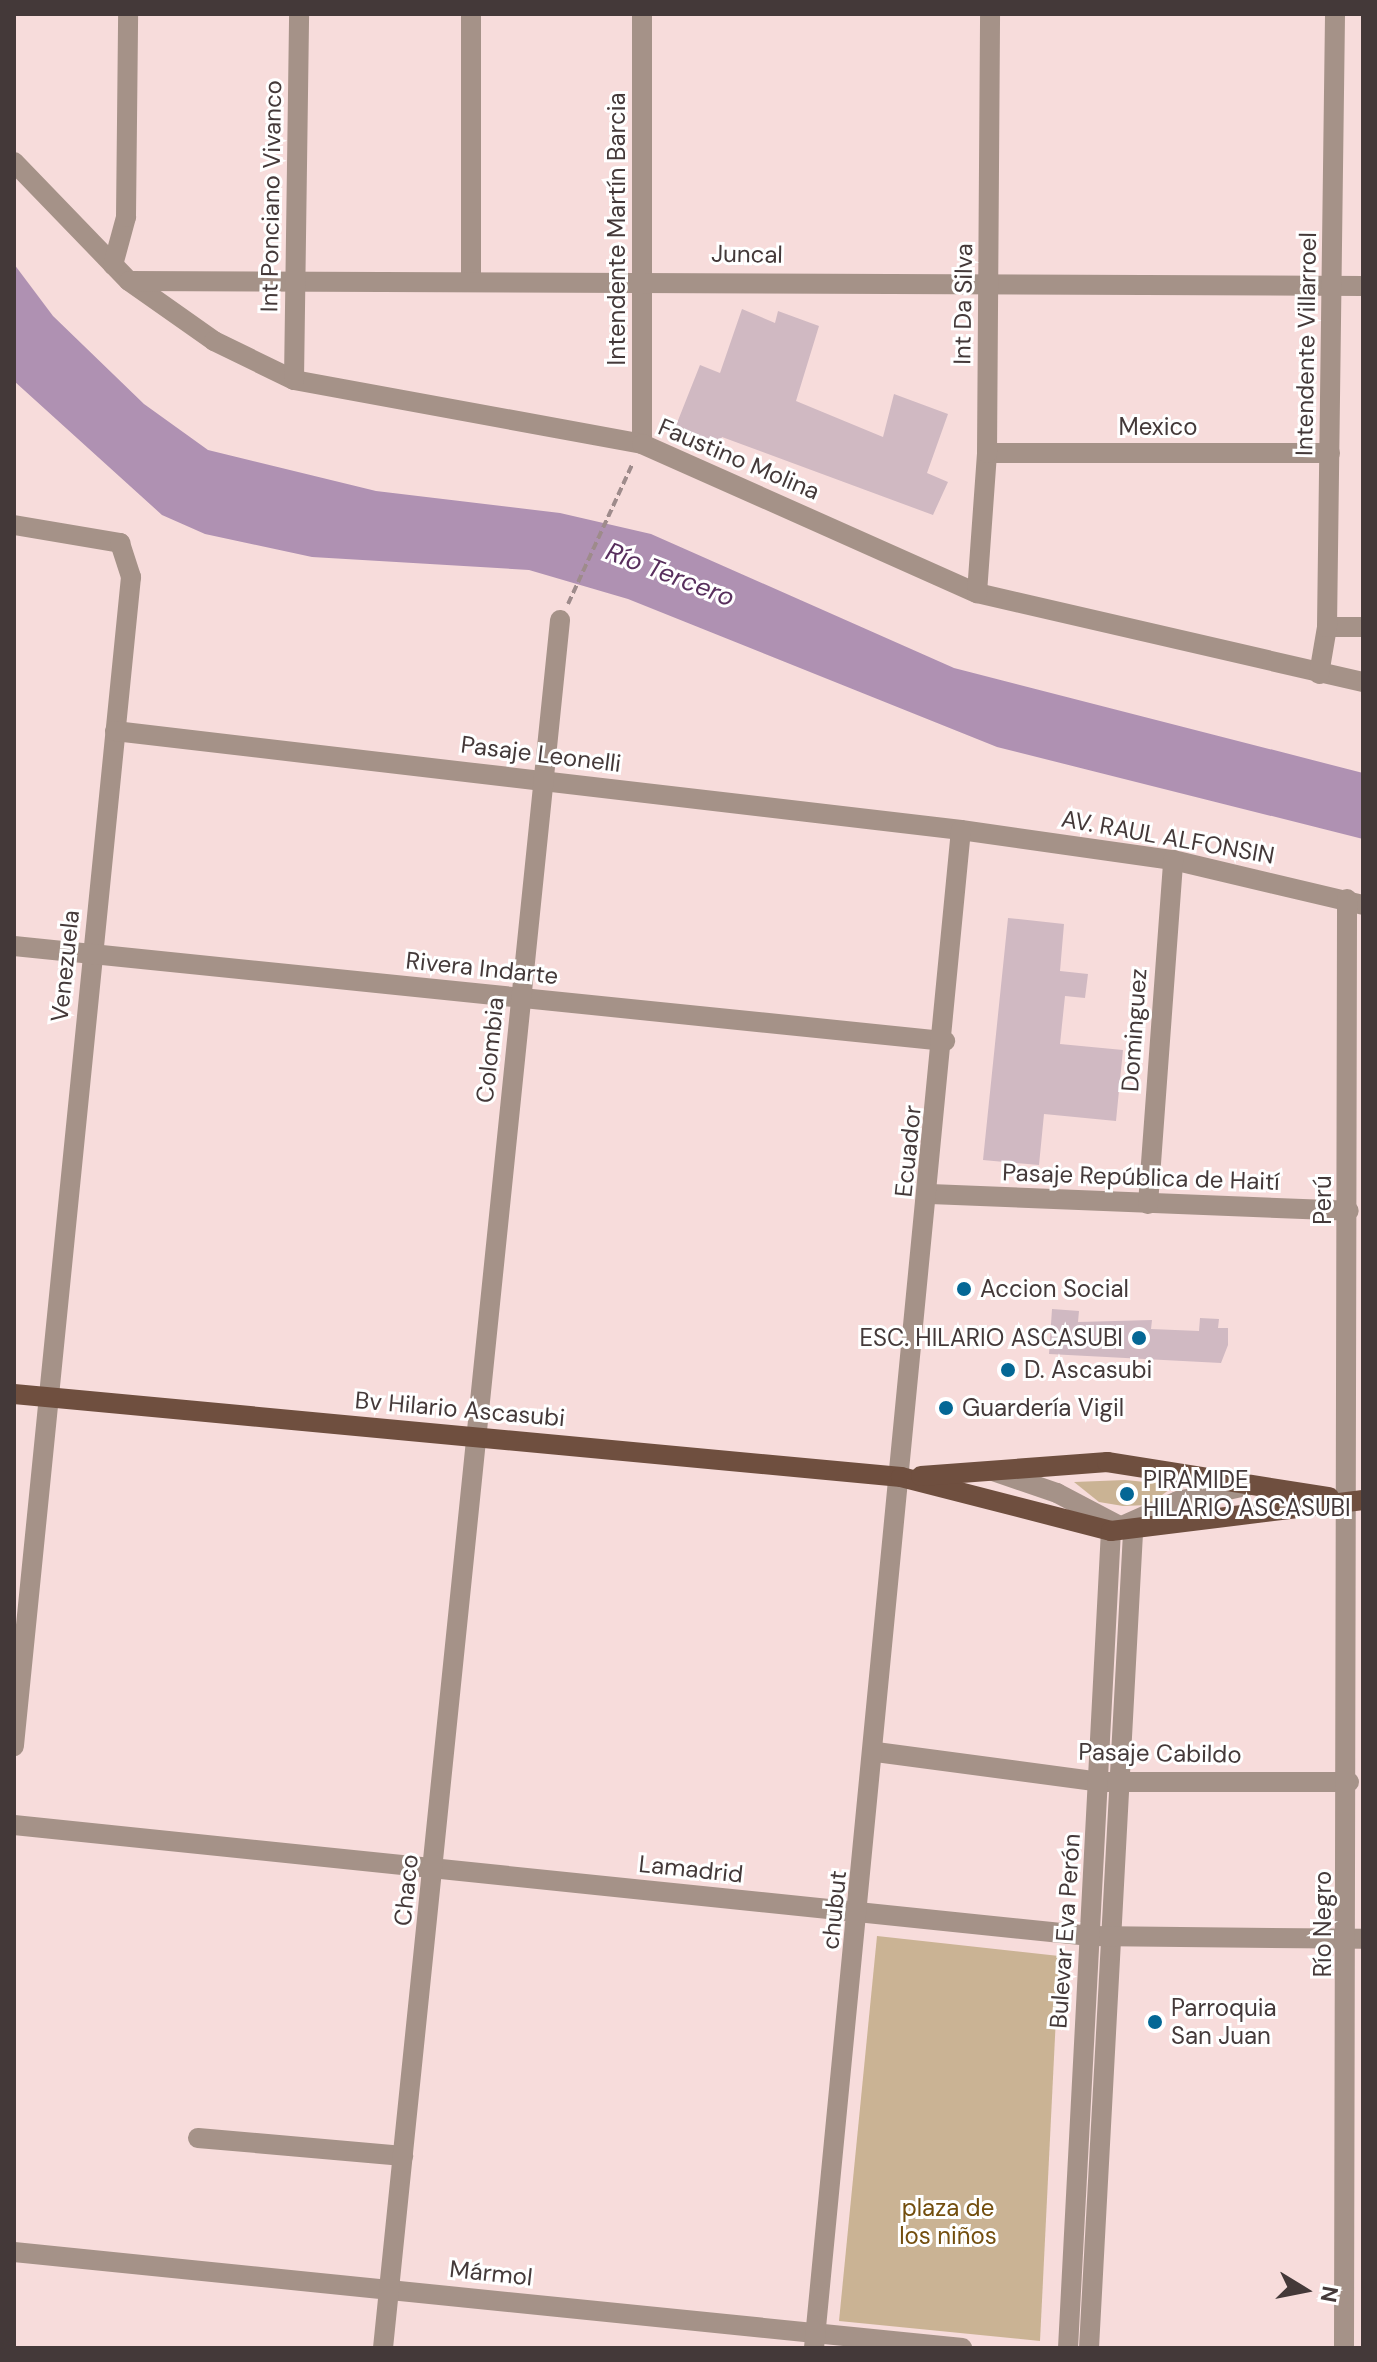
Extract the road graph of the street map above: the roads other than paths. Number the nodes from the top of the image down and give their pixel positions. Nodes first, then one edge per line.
1 (128, 14) edge
2 (299, 14) edge
3 (471, 14) edge
4 (642, 14) edge
5 (990, 14) edge
6 (1335, 14) edge
7 (14, 162) edge
8 (14, 184) edge
9 (76, 230) junction
10 (113, 265) junction
11 (644, 279) junction
12 (296, 280) junction
13 (471, 280) junction
14 (129, 281) junction
15 (990, 284) junction
16 (1363, 286) edge
17 (1333, 287) junction
18 (294, 380) junction
19 (642, 444) junction
20 (987, 453) junction
21 (1330, 453) junction
22 (14, 525) edge
23 (977, 593) junction
24 (560, 620) road end
25 (1327, 627) junction
26 (1363, 627) edge
27 (1319, 674) junction
28 (1363, 682) edge
29 (115, 731) junction
30 (544, 780) junction
31 (961, 830) junction
32 (1173, 860) junction
33 (1355, 902) edge
34 (14, 946) edge
35 (92, 954) junction
36 (521, 998) junction
37 (945, 1041) junction
38 (930, 1194) junction
39 (1148, 1204) junction
40 (1349, 1211) junction
41 (14, 1394) edge
42 (46, 1397) junction
43 (477, 1437) junction
44 (993, 1471) junction
45 (901, 1477) junction
46 (1254, 1484) junction
47 (1356, 1500) edge
48 (1123, 1530) junction
49 (14, 1746) edge
50 (876, 1752) junction
51 (1124, 1780) junction
52 (1100, 1782) junction
53 (1349, 1782) junction
54 (14, 1825) edge
55 (435, 1868) junction
56 (860, 1914) junction
57 (1112, 1935) junction
58 (1090, 1936) junction
59 (1356, 1940) edge
60 (198, 2138) dead end
61 (403, 2156) junction
62 (14, 2252) edge
63 (388, 2289) junction
64 (815, 2340) edge
65 (383, 2348) edge
66 (962, 2348) edge
67 (1068, 2348) edge
68 (1089, 2348) edge
69 (1344, 2348) edge

1 - 10 street
2 - 12 street, Int Ponciano Vivanco
3 - 13 street
4 - 11 street, Intendente Martín Barcia
5 - 15 street, Int Da Silva
6 - 17 street, Intendente Villarroel
7 - 9 street, Faustino Molina
8 - 9 street, Faustino Molina
9 - 10 street, Faustino Molina
10 - 14 street, Faustino Molina
11 - 13 street, Juncal
11 - 15 street, Juncal
11 - 19 street, Intendente Martín Barcia
12 - 13 street, Juncal
12 - 14 street, Juncal
12 - 18 street, Int Ponciano Vivanco
14 - 18 street, Faustino Molina
15 - 17 street, Juncal
15 - 20 street, Int Da Silva
16 - 17 street, Juncal
17 - 21 street, Intendente Villarroel
18 - 19 street, Faustino Molina
19 - 23 street, Faustino Molina
20 - 21 street, Mexico
20 - 23 street, Int Da Silva
21 - 25 street, Intendente Villarroel
22 - 29 street, Venezuela
23 - 27 street, Faustino Molina
24 - 30 street, Colombia
25 - 26 street
25 - 27 street, Intendente Villarroel
27 - 28 street, Faustino Molina
29 - 30 street, Pasaje Leonelli
29 - 35 street, Venezuela
30 - 31 street, Pasaje Leonelli
30 - 36 street, Colombia
31 - 32 street, AV. RAUL ALFONSIN
31 - 37 street, Ecuador
32 - 33 street, AV. RAUL ALFONSIN
32 - 39 street, Dominguez
33 - 40 street, Perú
34 - 35 street, Rivera Indarte
35 - 36 street, Rivera Indarte
35 - 42 street, Venezuela
36 - 37 street, Rivera Indarte
36 - 43 street, Colombia
37 - 38 street, Ecuador
38 - 39 street, Pasaje República de Haití
38 - 45 street, Ecuador
39 - 40 street, Pasaje República de Haití
40 - 47 street, Perú
41 - 42 main road, Bv Hilario Ascasubi
42 - 43 main road, Bv Hilario Ascasubi
42 - 49 street, Venezuela
43 - 45 main road, Bv Hilario Ascasubi
43 - 55 street, Chaco
44 - 45 main road
44 - 46 main road
44 - 48 street
45 - 48 main road
45 - 50 street, chubut
46 - 47 main road
46 - 48 street
47 - 48 main road
47 - 53 street, Río Negro
48 - 51 street, Bulevar Eva Perón
48 - 52 street, Bulevar Eva Perón
50 - 52 street, Pasaje Cabildo
50 - 56 street, chubut
51 - 52 street, Pasaje Cabildo
51 - 53 street, Pasaje Cabildo
51 - 57 street, Bulevar Eva Perón
52 - 58 street, Bulevar Eva Perón
53 - 59 street, Río Negro
54 - 55 street, Lamadrid
55 - 56 street, Lamadrid
55 - 61 street, Chaco
56 - 58 street, Lamadrid
56 - 64 street, chubut
57 - 58 street, Lamadrid
57 - 59 street, Lamadrid
57 - 68 street, Bulevar Eva Perón
58 - 67 street, Bulevar Eva Perón
59 - 69 street, Río Negro
60 - 61 street
61 - 63 street, Chaco
62 - 63 street, Mármol
63 - 64 street, Mármol
63 - 65 street, Chaco
64 - 66 street, Mármol

